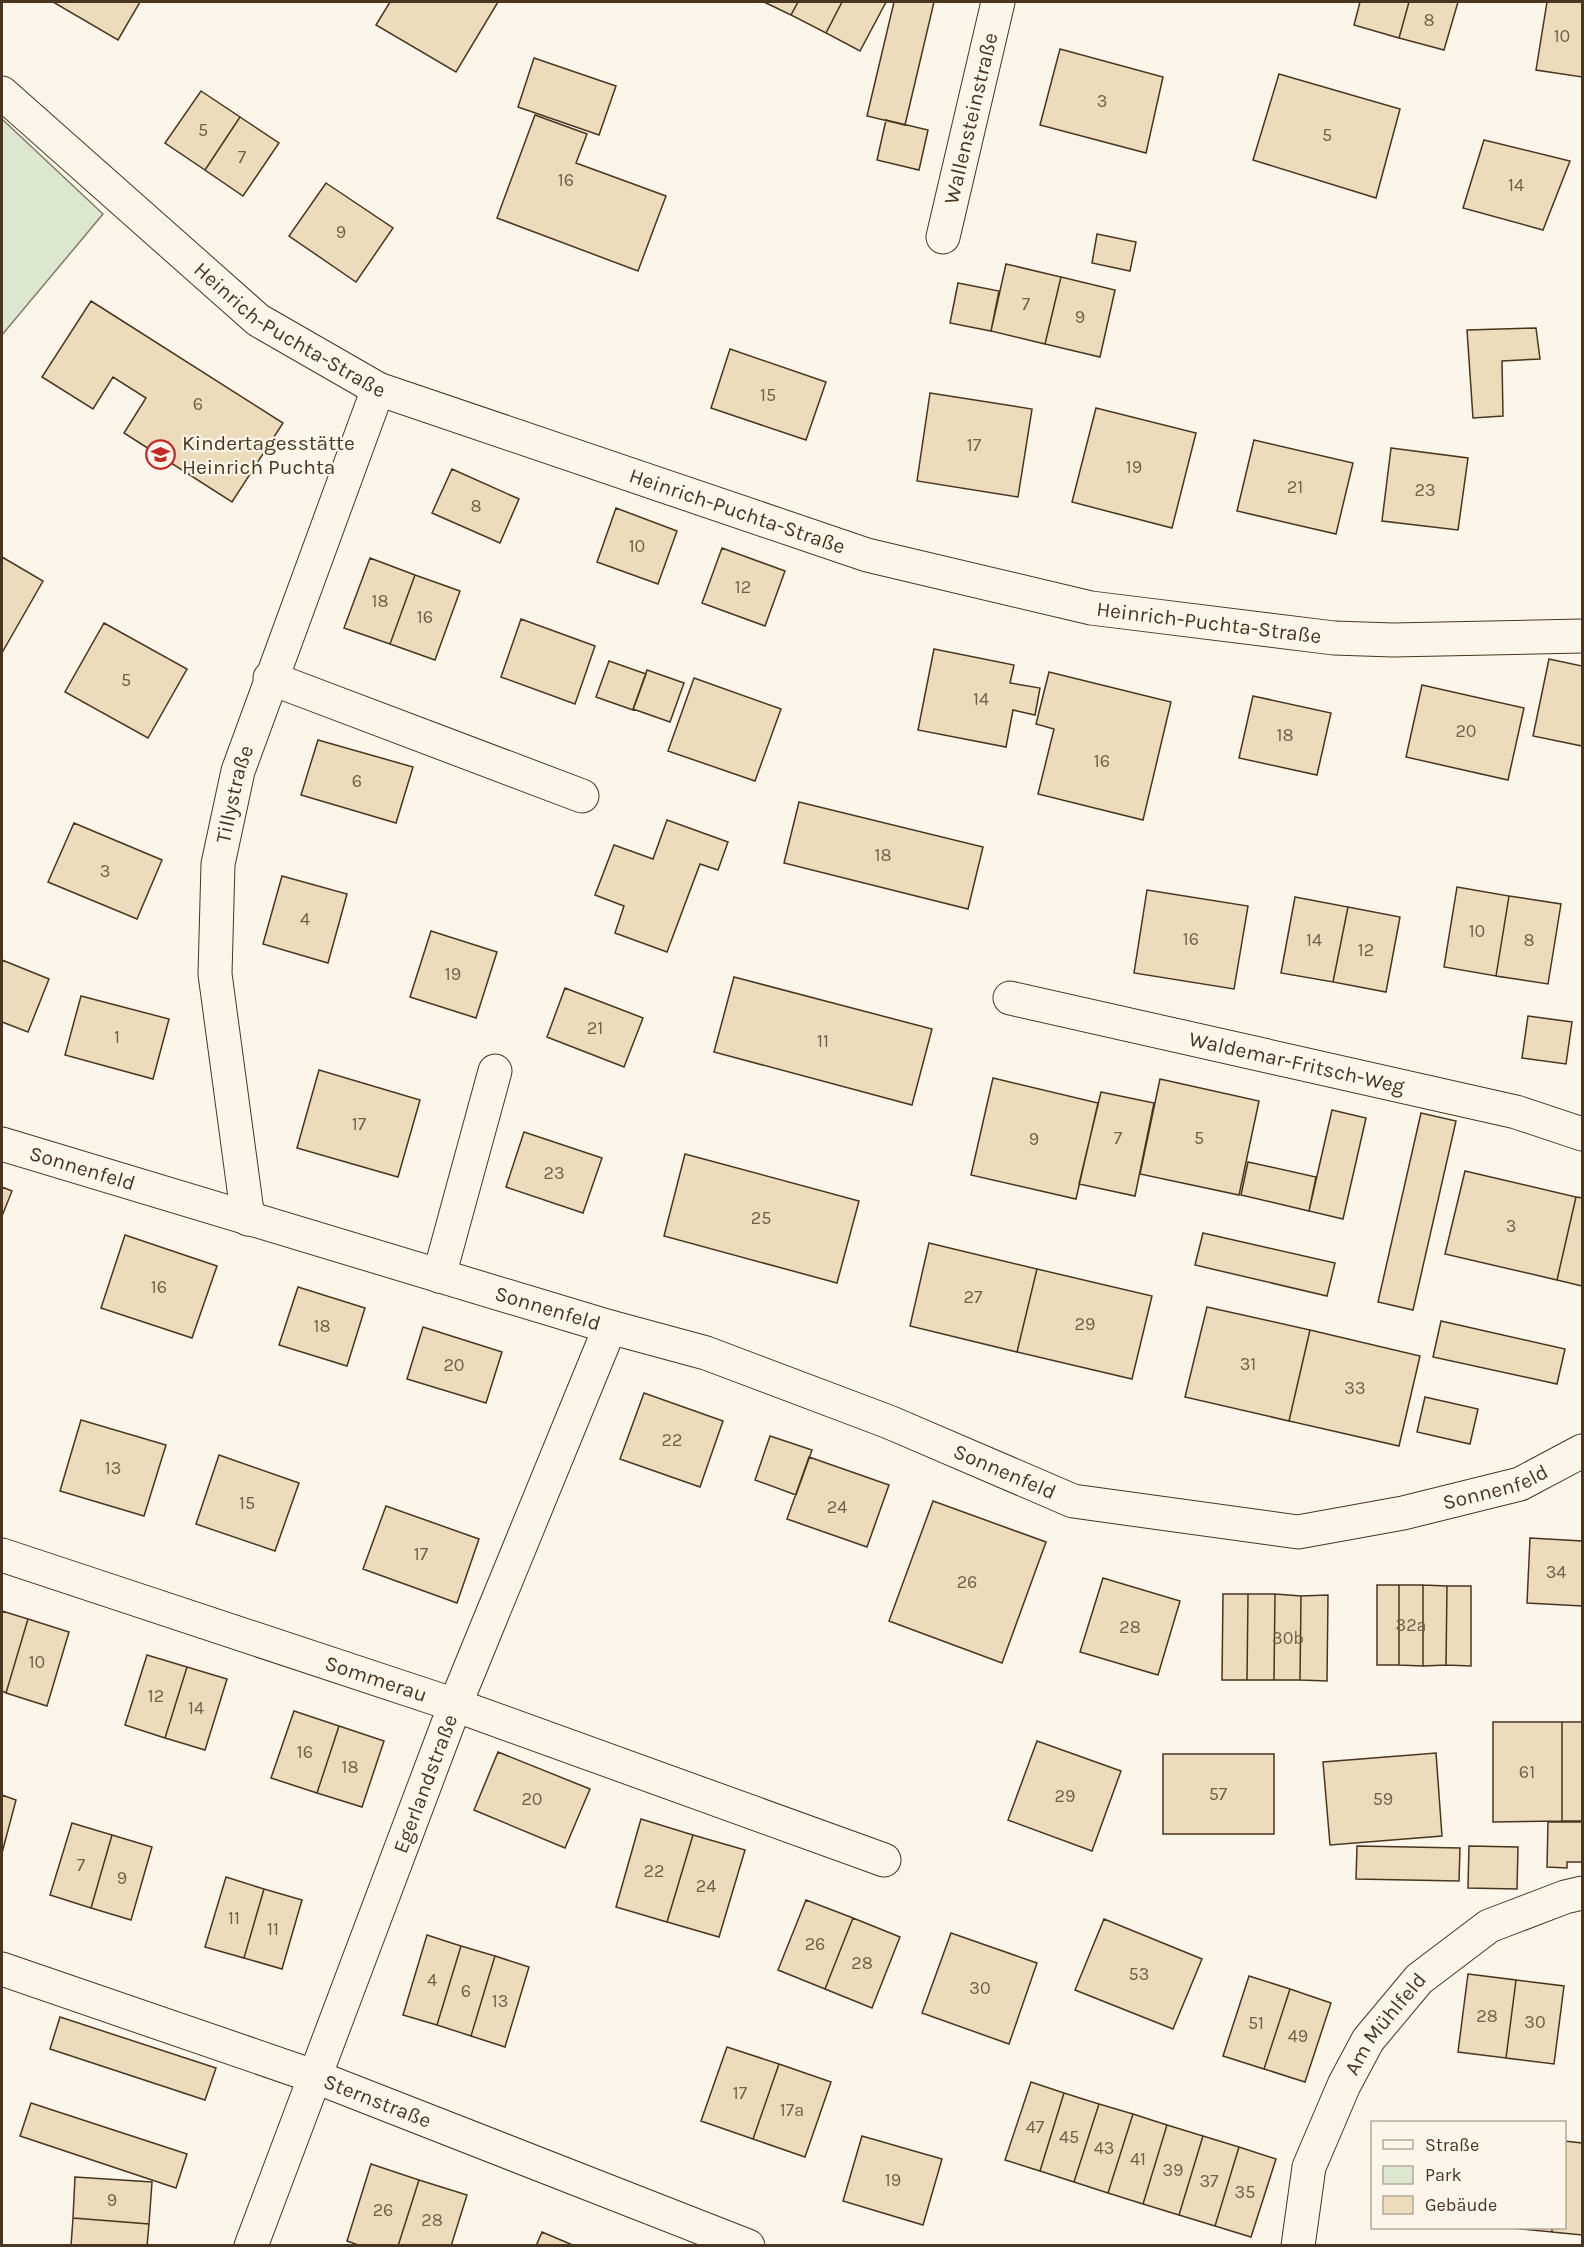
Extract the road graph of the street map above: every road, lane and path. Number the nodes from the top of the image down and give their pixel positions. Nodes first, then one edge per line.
1 (998, 2) edge
2 (2, 93) edge
3 (943, 237) dead end
4 (378, 389) junction
5 (1582, 636) edge
6 (270, 678) junction
7 (582, 796) dead end
8 (1010, 998) dead end
9 (495, 1071) dead end
10 (1582, 1134) edge
11 (2, 1144) edge
12 (248, 1219) junction
13 (439, 1276) junction
14 (610, 1327) junction
15 (1582, 1451) edge
16 (2, 1555) edge
17 (455, 1705) junction
18 (884, 1860) dead end
19 (1582, 1893) edge
20 (2, 1969) edge
21 (316, 2077) junction
22 (251, 2246) edge
23 (748, 2246) edge
24 (1298, 2246) edge

1 - 3 street, Wallensteinstraße
2 - 4 street, Heinrich-Puchta-Straße
4 - 5 street, Heinrich-Puchta-Straße
4 - 6 street, Tillystraße
6 - 7 street
6 - 12 street, Tillystraße
8 - 10 street, Waldemar-Fritsch-Weg
9 - 13 street
11 - 12 street, Sonnenfeld
12 - 13 street, Sonnenfeld
13 - 14 street, Sonnenfeld
14 - 15 street, Sonnenfeld
14 - 17 street, Egerlandstraße
16 - 17 street, Sommerau
17 - 18 street, Sommerau
17 - 21 street, Egerlandstraße
19 - 24 street, Am Mühlfeld
20 - 21 street, Sternstraße
21 - 22 street, Egerlandstraße
21 - 23 street, Sternstraße

